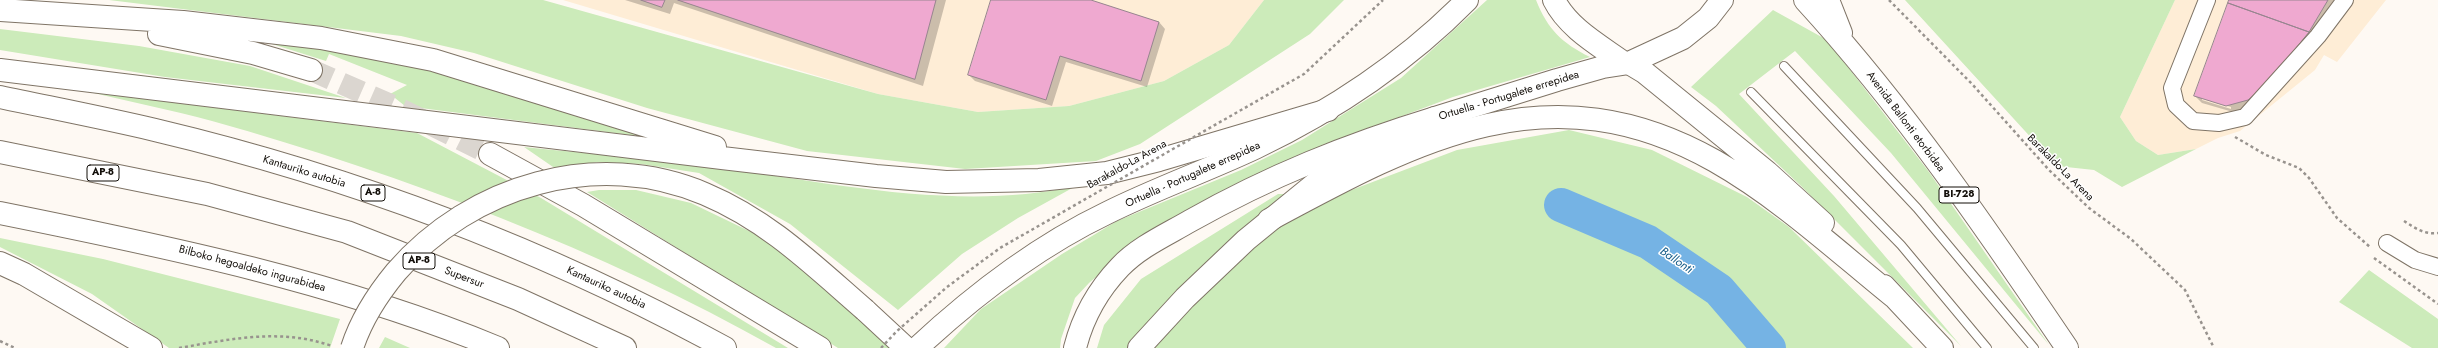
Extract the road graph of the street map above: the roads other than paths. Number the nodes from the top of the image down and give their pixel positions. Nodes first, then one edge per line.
1 (1467, 0) edge
2 (1554, 0) edge
3 (1722, 0) edge
4 (1805, 0) edge
5 (1828, 0) edge
6 (2207, 0) edge
7 (2345, 0) edge
8 (0, 10) edge
9 (0, 13) edge
10 (1846, 45) junction
11 (1626, 63) junction
12 (1784, 66) dead end
13 (0, 70) edge
14 (311, 70) tunnel mouth
15 (1751, 92) dead end
16 (0, 97) edge
17 (1328, 110) junction
18 (1435, 118) junction
19 (0, 152) edge
20 (490, 154) tunnel mouth
21 (786, 165) junction
22 (0, 213) edge
23 (1269, 220) junction
24 (2382, 248) road end
25 (0, 263) edge
26 (2438, 267) edge
27 (1894, 298) junction
28 (84, 308) junction
29 (126, 348) edge
30 (151, 348) edge
31 (352, 348) edge
32 (498, 348) edge
33 (625, 348) edge
34 (725, 348) edge
35 (820, 348) edge
36 (906, 348) edge
37 (917, 348) edge
38 (1075, 348) edge
39 (1139, 348) edge
40 (1942, 348) edge
41 (1987, 348) edge
42 (2034, 348) edge
43 (2067, 348) edge

1 - 17 main road, Ortuella - Portugalete errepidea
2 - 11 main road
3 - 11 main road, Ortuella - Portugalete errepidea
4 - 10 main road, Avenida Ballonti etorbidea / BI-728
5 - 10 main road
6 - 7 street
8 - 21 main road
9 - 14 main road
10 - 43 main road, Avenida Ballonti etorbidea / BI-728
11 - 18 main road, Ortuella - Portugalete errepidea
11 - 27 main road
12 - 42 lane
13 - 21 main road
15 - 41 lane
16 - 34 main road, Kantauriko autobia / A-8
17 - 21 main road
17 - 37 main road, Ortuella - Portugalete errepidea
18 - 23 main road, Ortuella - Portugalete errepidea
18 - 38 main road
19 - 33 main road, Supersur / AP-8
20 - 35 main road
22 - 32 main road, Bilboko hegoaldeko ingurabidea
23 - 27 main road
23 - 39 main road, Ortuella - Portugalete errepidea
24 - 26 street
25 - 28 main road
27 - 40 main road
28 - 29 main road
28 - 30 main road
31 - 36 main road, bridge

